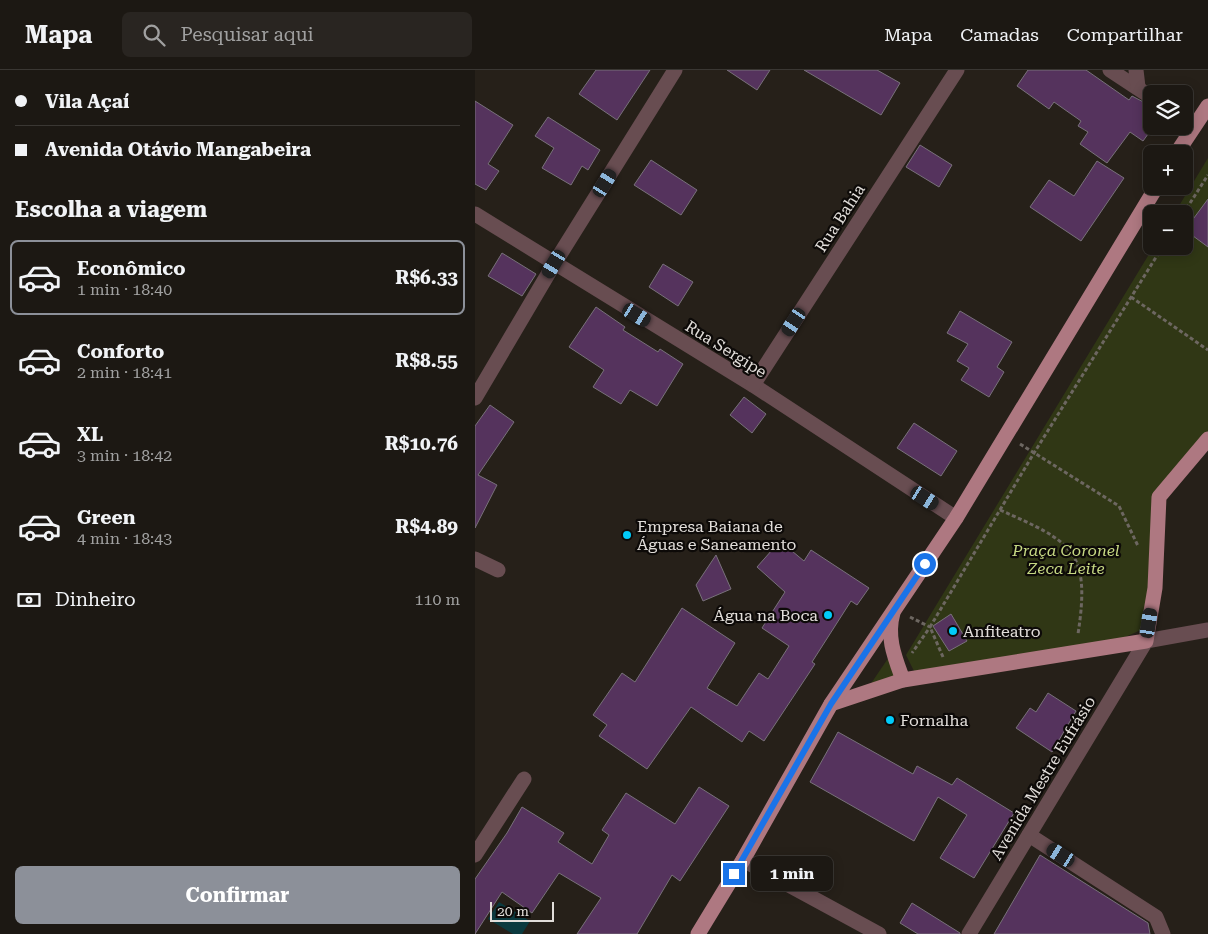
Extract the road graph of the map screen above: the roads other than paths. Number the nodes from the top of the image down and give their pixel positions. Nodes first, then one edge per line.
1 (675, 70) edge
2 (957, 70) edge
3 (1110, 70) edge
4 (1136, 70) edge
5 (1138, 88) junction
6 (1143, 91) edge
7 (1208, 106) edge
8 (1193, 119) edge
9 (1152, 195) edge
10 (475, 214) edge
11 (554, 264) junction
12 (753, 385) junction
13 (475, 398) edge
14 (1208, 439) edge
15 (956, 518) junction
16 (475, 559) edge
17 (498, 570) dead end
18 (894, 609) junction
19 (1208, 630) edge
20 (1146, 641) junction
21 (903, 680) junction
22 (831, 704) junction
23 (524, 779) dead end
24 (1029, 835) junction
25 (475, 855) edge
26 (743, 860) junction
27 (698, 934) edge
28 (879, 934) edge
29 (969, 934) edge
30 (1163, 934) edge

1 - 11 street
2 - 12 street, Rua Bahia
3 - 5 street
4 - 5 street
5 - 6 street
7 - 8 main road
9 - 15 main road
10 - 11 street, Rua Sergipe
11 - 12 street, Rua Sergipe
11 - 13 street
12 - 15 street, Rua Sergipe
14 - 20 main road
15 - 18 main road
16 - 17 street
18 - 21 main road
18 - 22 main road
19 - 20 street
20 - 21 main road
20 - 24 street, Avenida Mestre Eufrásio
21 - 22 main road
22 - 26 main road
23 - 25 street
24 - 29 street, Avenida Mestre Eufrásio
24 - 30 street
26 - 27 main road
26 - 28 street

